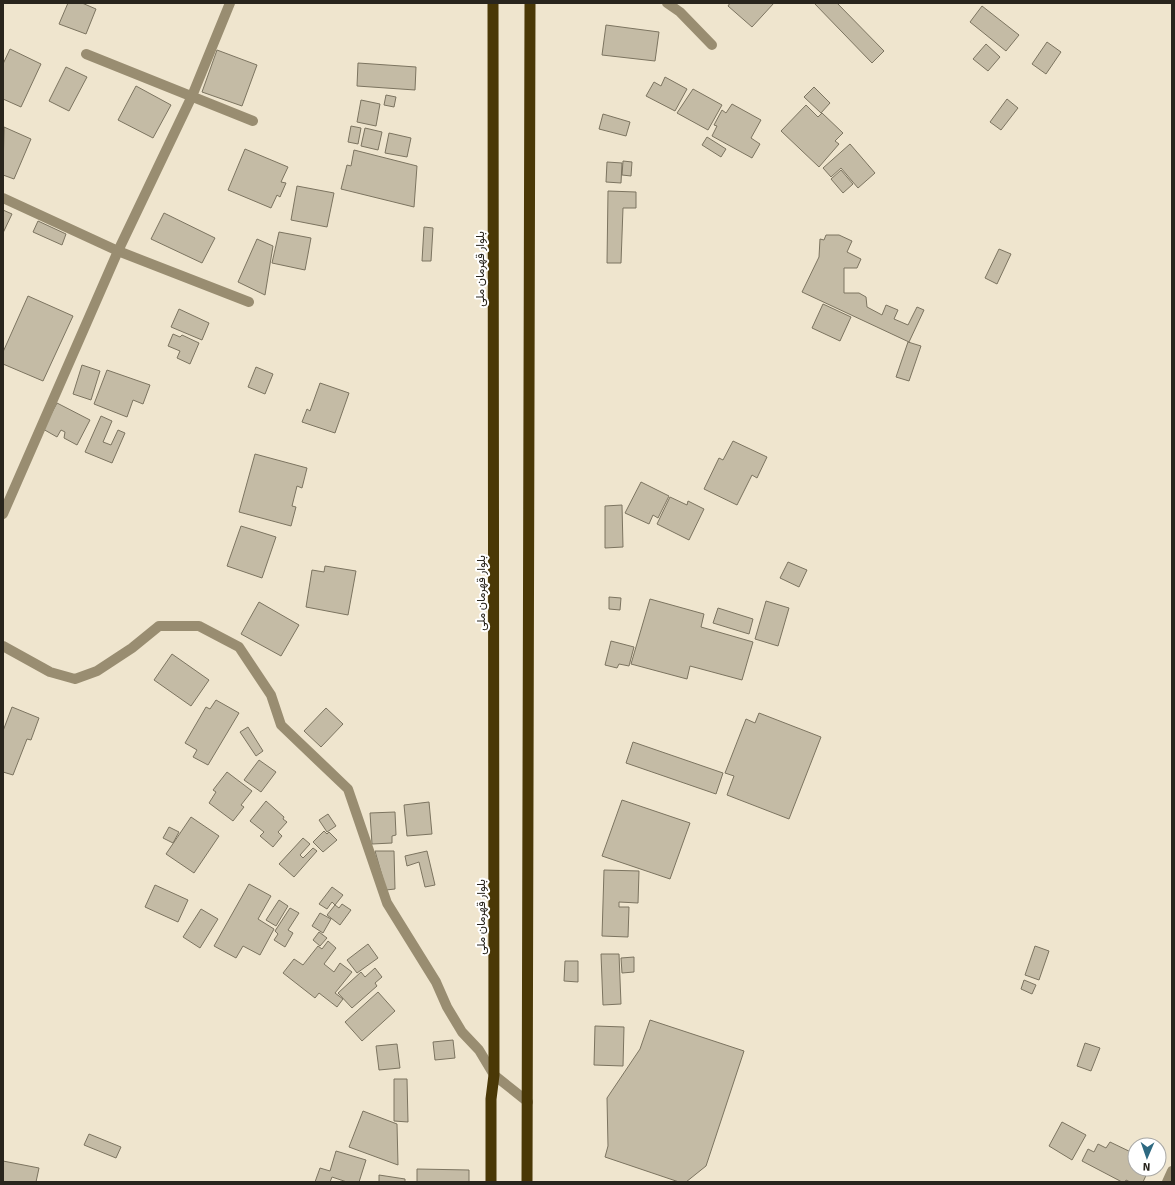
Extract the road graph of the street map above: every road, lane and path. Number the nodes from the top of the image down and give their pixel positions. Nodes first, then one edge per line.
1 (230, 3) edge
2 (493, 3) edge
3 (530, 3) edge
4 (667, 3) edge
5 (712, 45) dead end
6 (86, 54) dead end
7 (192, 96) junction
8 (253, 121) dead end
9 (3, 198) edge
10 (118, 251) junction
11 (248, 302) dead end
12 (3, 514) edge
13 (3, 646) edge
14 (494, 1075) junction
15 (528, 1102) junction
16 (1172, 1171) edge
17 (491, 1182) edge
18 (527, 1182) edge
19 (1167, 1182) edge

1 - 7 street
2 - 14 highway, بلوار قهرمان ملی
3 - 15 highway
4 - 5 street
6 - 7 street
7 - 8 street
7 - 10 street
9 - 10 street
10 - 11 street
10 - 12 street
13 - 14 street
14 - 15 street
14 - 17 highway, بلوار قهرمان ملی
15 - 18 highway
16 - 19 street

